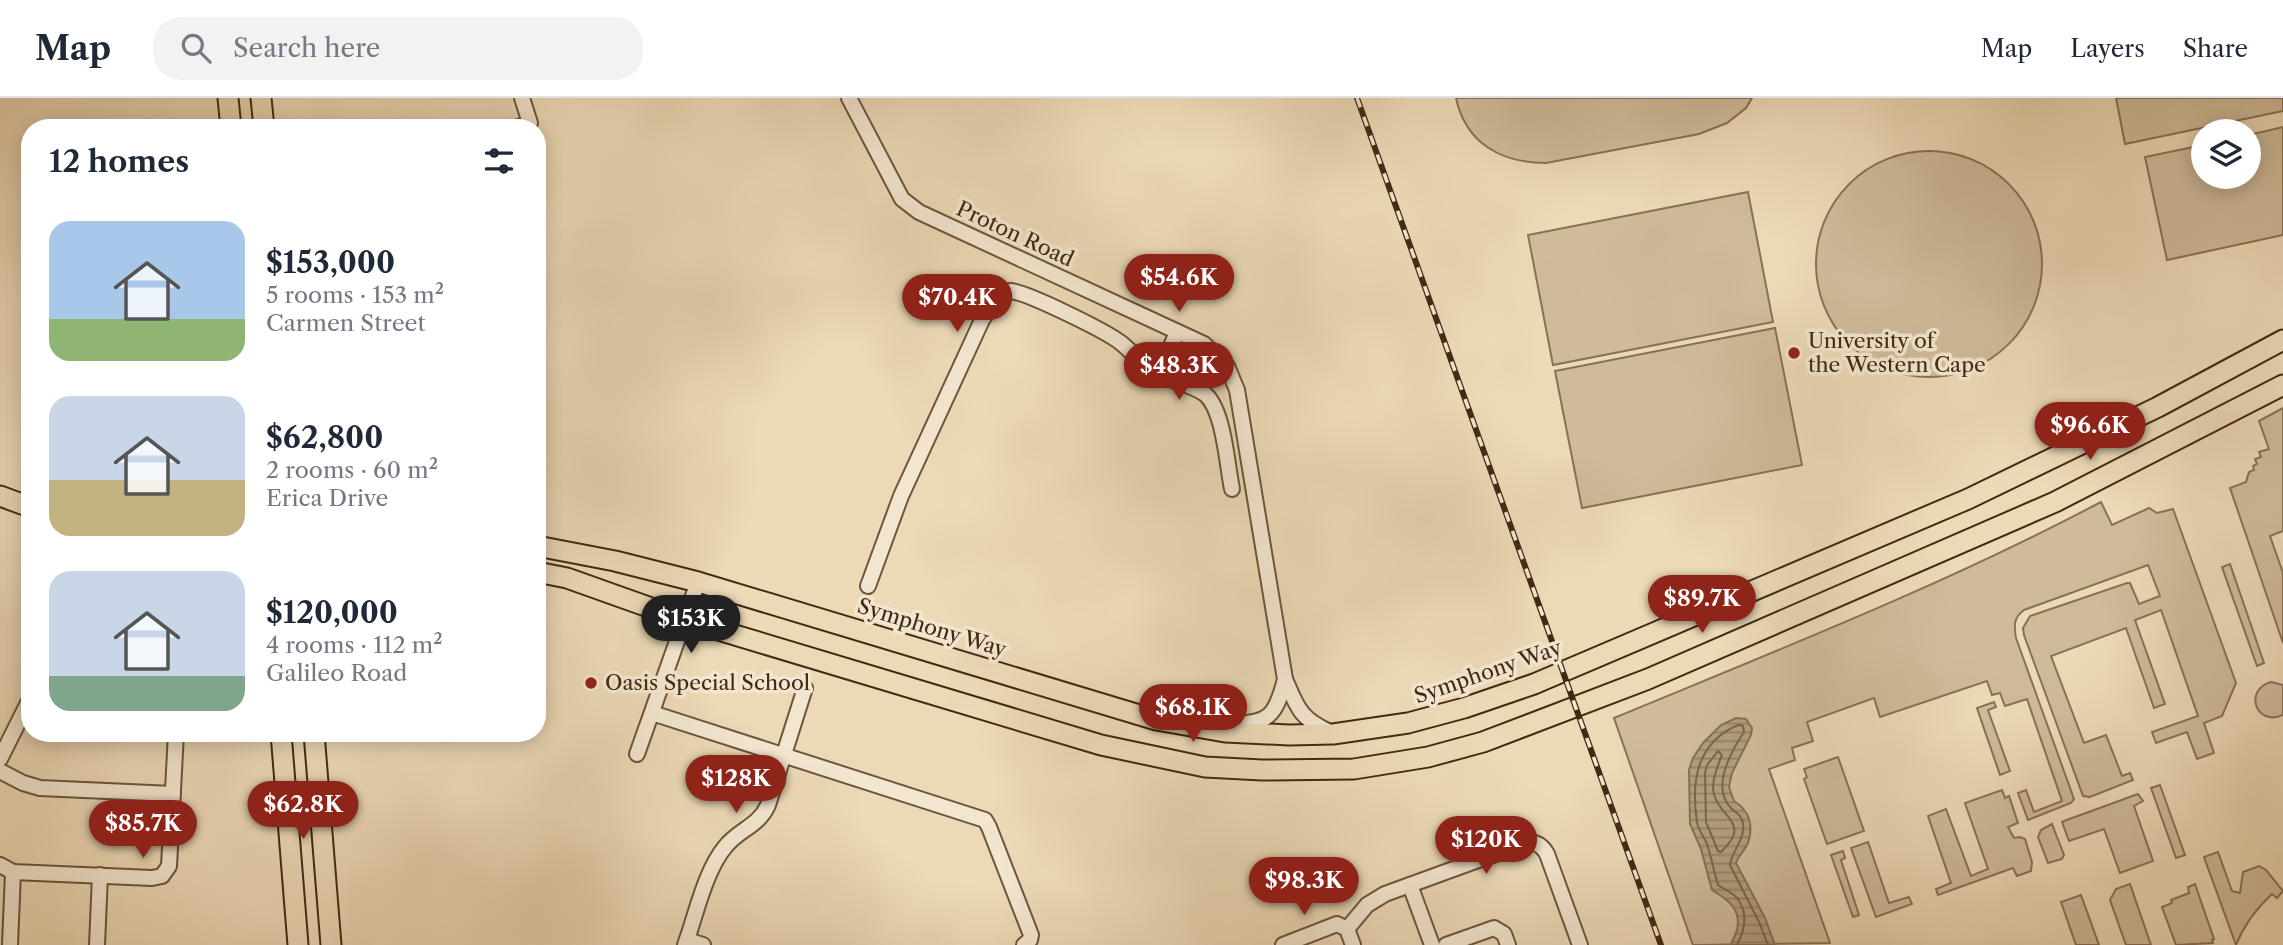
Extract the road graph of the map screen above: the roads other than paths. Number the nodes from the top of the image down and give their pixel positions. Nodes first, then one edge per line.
1 (228, 98) edge
2 (236, 98) edge
3 (261, 98) edge
4 (522, 98) edge
5 (849, 98) edge
6 (230, 119) edge
7 (238, 119) edge
8 (263, 119) edge
9 (523, 119) edge
10 (1177, 332) junction
11 (2283, 340) edge
12 (1159, 375) junction
13 (2283, 385) edge
14 (1232, 489) dead end
15 (0, 494) edge
16 (21, 494) edge
17 (21, 503) edge
18 (546, 548) edge
19 (546, 574) edge
20 (698, 582) junction
21 (867, 586) dead end
22 (685, 620) junction
23 (1285, 679) junction
24 (1034, 682) junction
25 (805, 688) dead end
26 (652, 713) junction
27 (21, 717) edge
28 (1333, 734) junction
29 (176, 742) edge
30 (282, 742) edge
31 (315, 742) edge
32 (637, 754) dead end
33 (783, 755) junction
34 (0, 759) edge
35 (0, 771) edge
36 (173, 794) junction
37 (7, 868) edge
38 (100, 875) junction
39 (1410, 885) junction
40 (1342, 926) junction
41 (686, 943) edge
42 (10, 945) edge
43 (97, 945) edge
44 (298, 945) edge
45 (331, 945) edge
46 (703, 945) edge
47 (1024, 945) edge
48 (1283, 945) edge
49 (1353, 945) edge
50 (1433, 945) edge
51 (1446, 945) edge
52 (1508, 945) edge
53 (1580, 945) edge

1 - 6 main road
2 - 7 main road
3 - 8 main road
4 - 9 street
5 - 10 street, Proton Road
10 - 12 street
10 - 23 street, Proton Road
11 - 28 main road, Symphony Way
12 - 14 street
12 - 21 street
13 - 22 main road
15 - 16 main road
15 - 17 main road
18 - 20 main road, Symphony Way
19 - 22 main road
20 - 22 street
20 - 24 main road, Symphony Way
22 - 26 street
23 - 24 street, Proton Road
23 - 28 street, Proton Road
24 - 28 main road, Symphony Way
25 - 33 street
26 - 32 street
26 - 33 street
27 - 34 street
29 - 36 street
30 - 44 main road
31 - 45 main road
33 - 41 street
33 - 47 street
35 - 36 street
36 - 38 street
37 - 38 street
37 - 42 street
38 - 43 street
39 - 40 street
39 - 50 street
39 - 53 street
40 - 48 street
40 - 49 street
41 - 46 street
51 - 52 street

